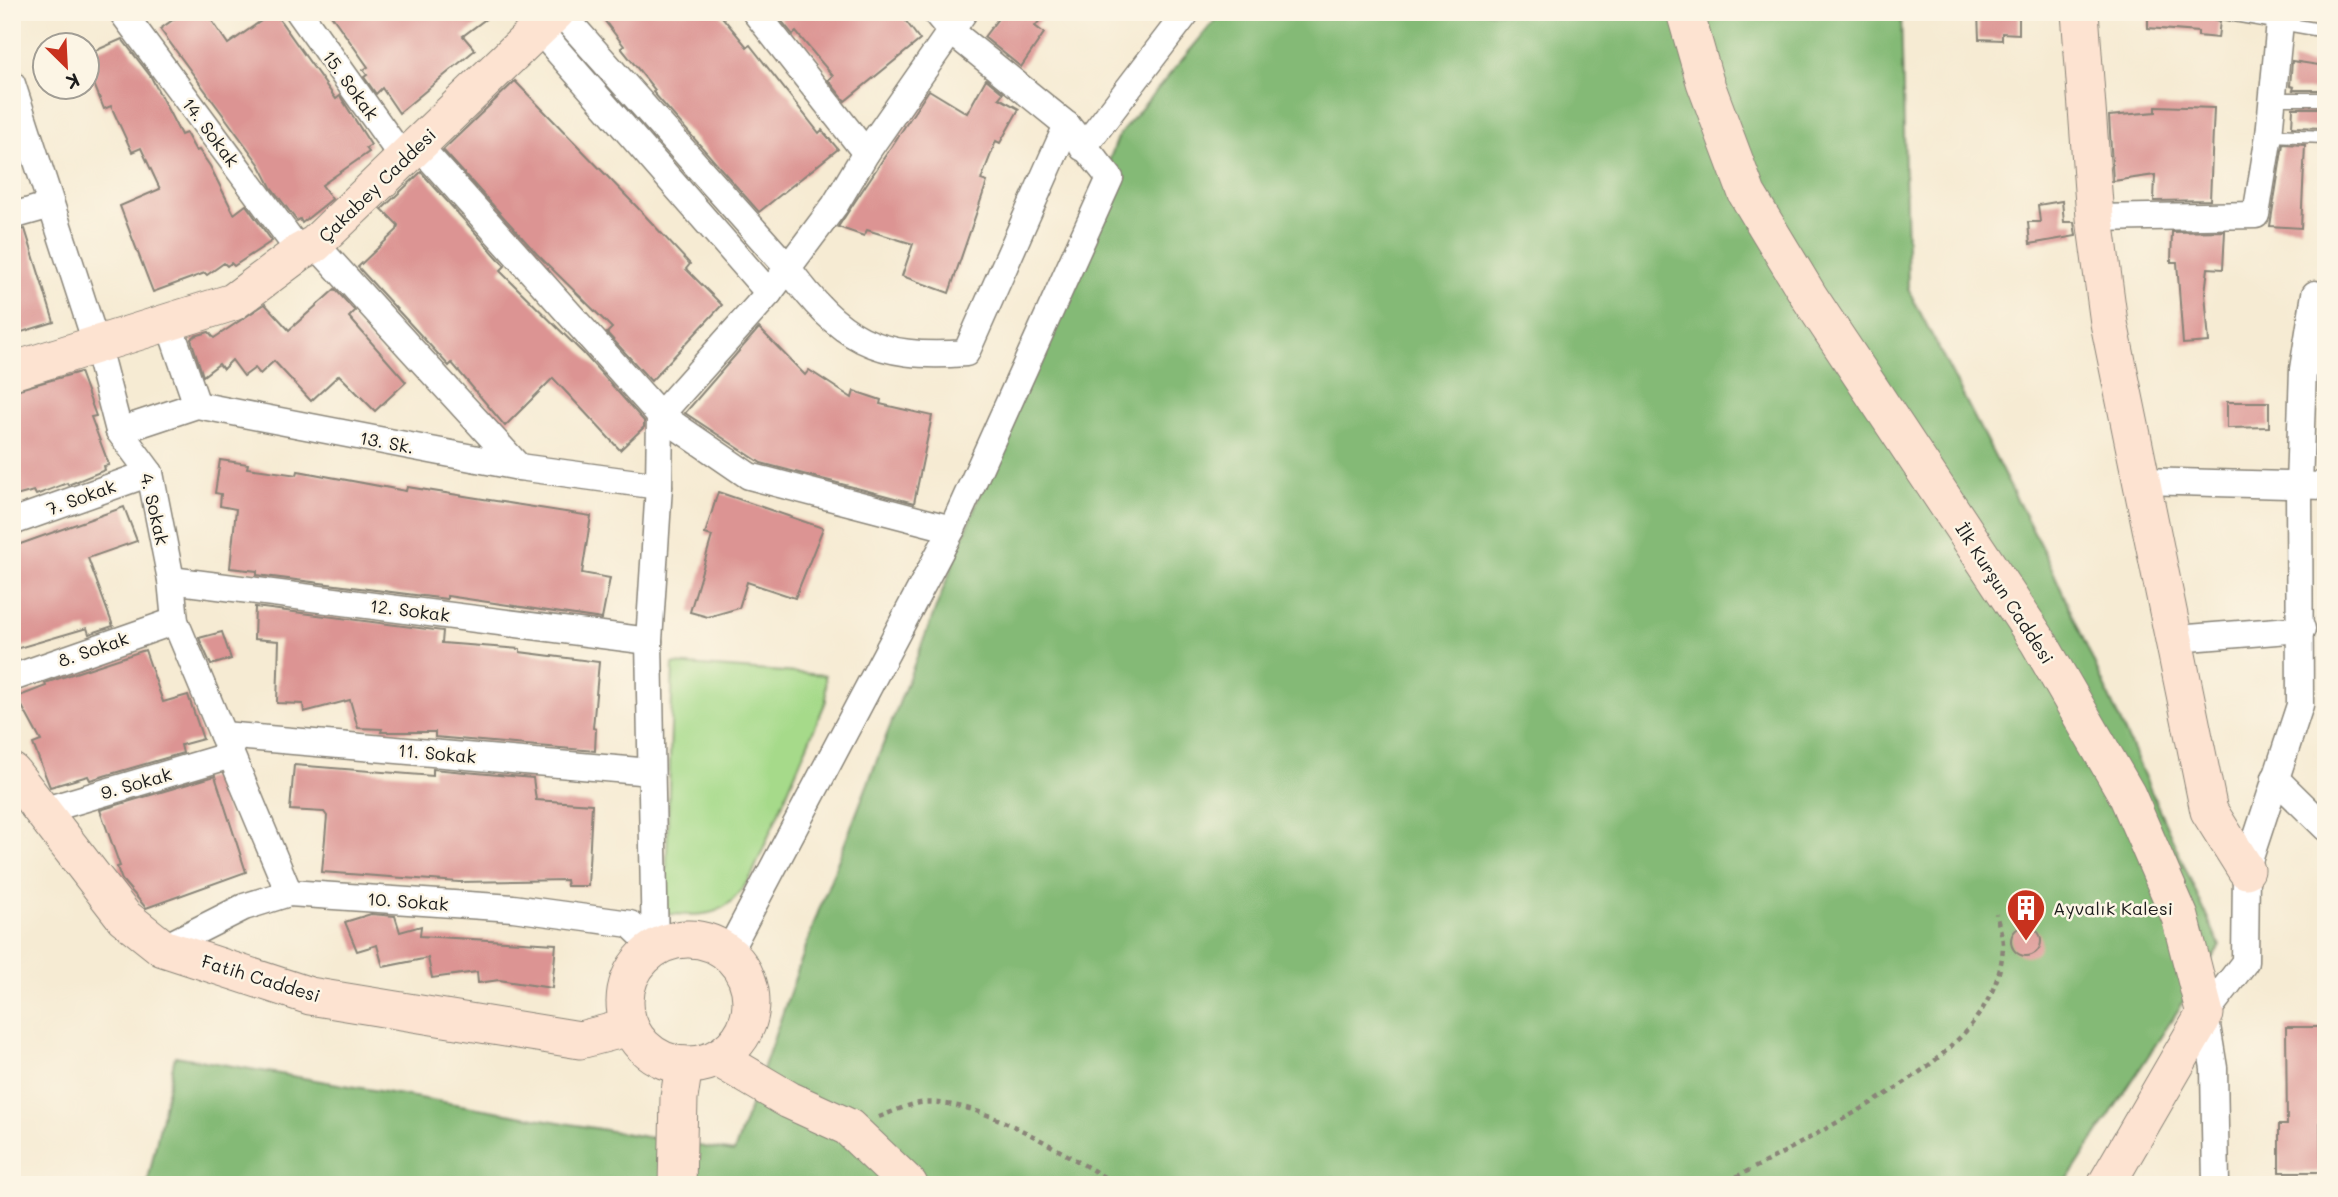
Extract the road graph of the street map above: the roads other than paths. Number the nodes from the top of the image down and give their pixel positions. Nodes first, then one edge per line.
1 (122, 12) edge
2 (299, 12) edge
3 (755, 12) edge
4 (1187, 12) edge
5 (1685, 12) edge
6 (2080, 12) edge
7 (2217, 12) edge
8 (552, 18) edge
9 (950, 18) edge
10 (2280, 19) edge
11 (2326, 31) edge
12 (12, 84) edge
13 (2273, 99) junction
14 (2326, 99) edge
15 (1067, 125) junction
16 (2269, 135) junction
17 (2326, 137) edge
18 (1083, 148) junction
19 (410, 152) junction
20 (866, 153) junction
21 (51, 205) junction
22 (12, 216) edge
23 (2095, 218) junction
24 (308, 248) junction
25 (787, 267) junction
26 (769, 293) junction
27 (2320, 295) edge
28 (169, 321) junction
29 (96, 343) junction
30 (2314, 370) edge
31 (12, 371) edge
32 (197, 405) junction
33 (660, 415) junction
34 (118, 431) junction
35 (519, 467) junction
36 (150, 473) junction
37 (2142, 481) junction
38 (2299, 485) junction
39 (659, 486) junction
40 (2326, 486) edge
41 (12, 522) edge
42 (951, 530) junction
43 (171, 580) junction
44 (175, 621) junction
45 (2302, 629) junction
46 (2176, 639) junction
47 (649, 641) junction
48 (12, 678) edge
49 (227, 745) junction
50 (12, 772) edge
51 (651, 772) junction
52 (2275, 779) junction
53 (41, 811) junction
54 (2326, 828) edge
55 (2246, 870) junction
56 (289, 893) junction
57 (163, 948) junction
58 (655, 948) junction
59 (728, 953) junction
60 (2205, 1014) junction
61 (630, 1027) junction
62 (701, 1061) junction
63 (677, 1185) edge
64 (909, 1185) edge
65 (2106, 1185) edge
66 (2216, 1185) edge

1 - 24 street, 14. Sokak
2 - 19 street, 15. Sokak
3 - 20 street
4 - 18 street
5 - 60 street, İlk Kurşun Caddesi
6 - 23 street
7 - 10 lane
8 - 19 street, Çakabey Caddesi
8 - 25 street
8 - 26 street
9 - 15 street
9 - 20 street
10 - 11 lane
10 - 13 street
12 - 21 street, 4. Sokak
13 - 14 lane
13 - 16 street
15 - 18 street
15 - 25 street
16 - 17 lane
16 - 23 street
18 - 42 street
19 - 24 street, Çakabey Caddesi
19 - 33 street, 15. Sokak
20 - 25 street
21 - 22 street
21 - 29 street, 4. Sokak
23 - 37 street
24 - 28 street, Çakabey Caddesi
24 - 35 street, 14. Sokak
25 - 26 street
26 - 33 street
27 - 30 street
28 - 29 street, Çakabey Caddesi
28 - 32 street
29 - 31 street, Çakabey Caddesi
29 - 34 street, 4. Sokak
30 - 38 street
32 - 34 street, 13. Sk.
32 - 35 street, 13. Sk.
33 - 39 street
33 - 42 street, 15. Sokak
34 - 36 street, 4. Sokak
35 - 39 street, 13. Sk.
36 - 41 street, 7. Sokak
36 - 43 street, 4. Sokak
37 - 38 street
37 - 46 street
38 - 40 street
38 - 45 street
39 - 47 street
42 - 59 street
43 - 44 street, 4. Sokak
43 - 47 street, 12. Sokak
44 - 48 street, 8. Sokak
44 - 49 street, 4. Sokak
45 - 46 street
45 - 52 street
46 - 55 street
47 - 51 street
49 - 51 street, 11. Sokak
49 - 53 street, 9. Sokak
49 - 56 street, 4. Sokak
50 - 53 street, Fatih Caddesi
51 - 58 street
52 - 54 street
52 - 55 street
53 - 57 street, Fatih Caddesi
55 - 60 street
56 - 57 street, 10. Sokak
56 - 58 street, 10. Sokak
57 - 61 street, Fatih Caddesi
58 - 59 street
58 - 61 street
59 - 62 street
60 - 65 street
60 - 66 street
61 - 62 street
62 - 63 street
62 - 64 street

